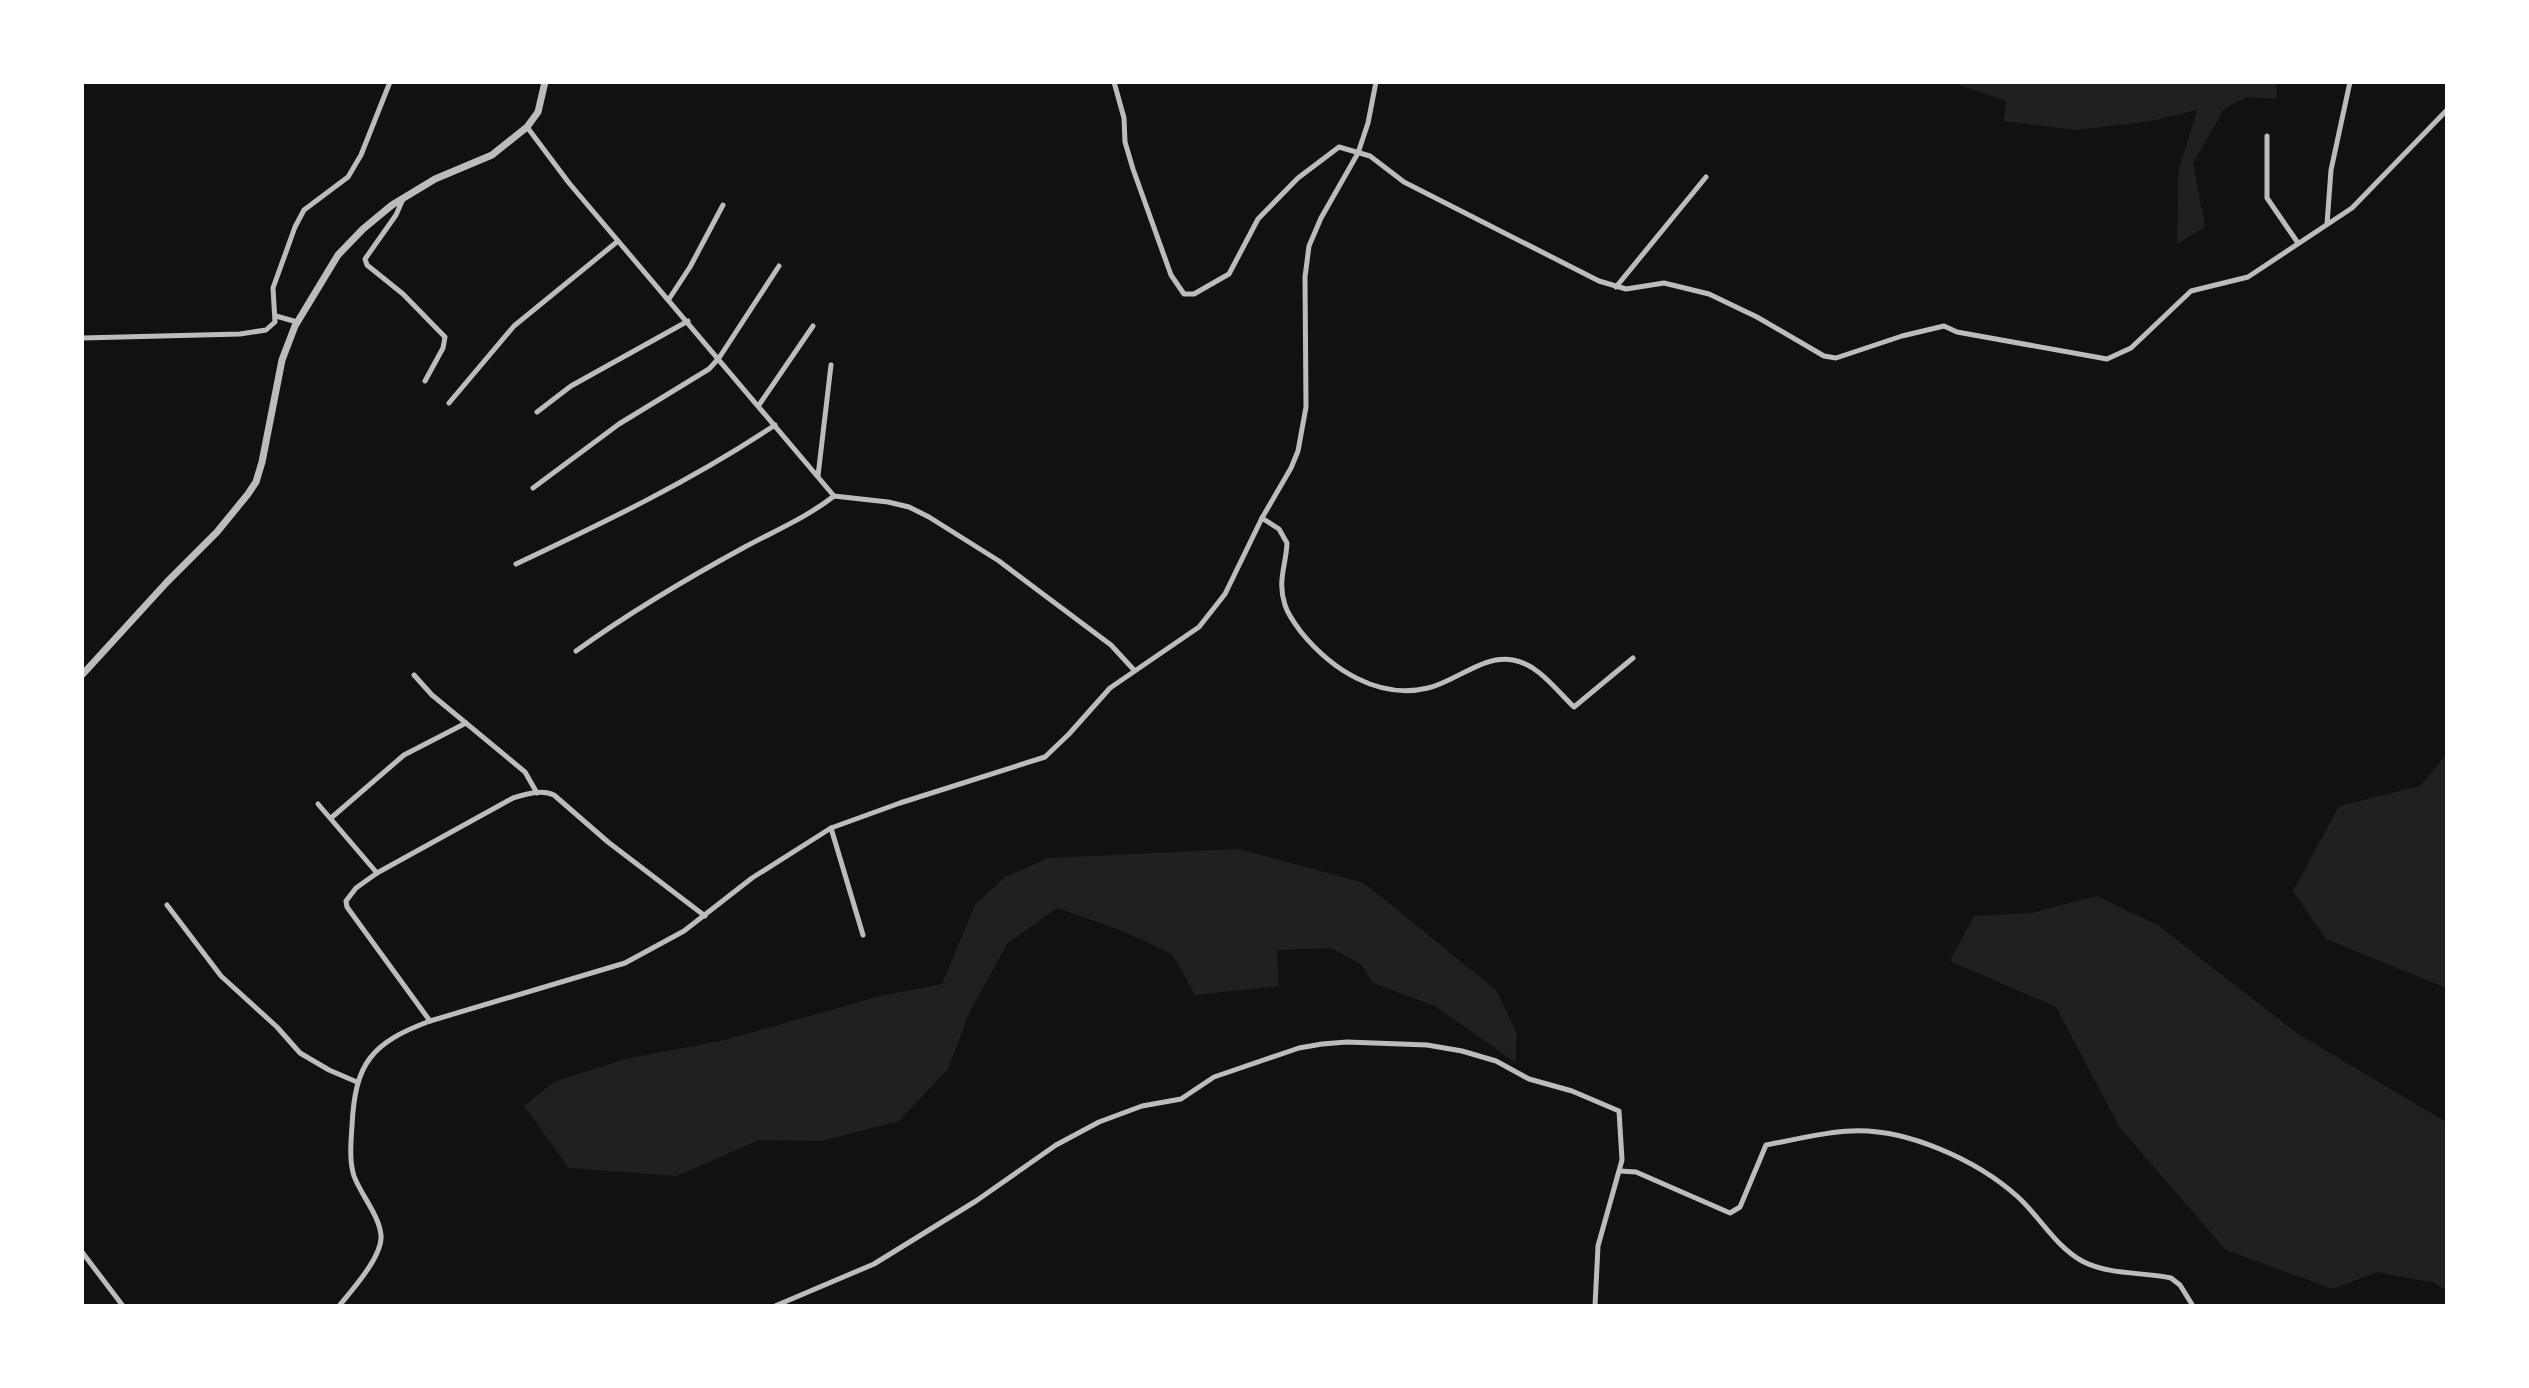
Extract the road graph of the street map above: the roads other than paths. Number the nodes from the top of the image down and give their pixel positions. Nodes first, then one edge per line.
1 (390, 82) edge
2 (545, 82) edge
3 (1114, 82) edge
4 (1376, 82) edge
5 (2350, 82) edge
6 (2446, 111) edge
7 (527, 127) junction
8 (2267, 136) dead end
9 (1358, 153) junction
10 (1706, 177) dead end
11 (403, 199) junction
12 (723, 205) dead end
13 (2327, 224) junction
14 (618, 241) junction
15 (2298, 243) junction
16 (779, 266) dead end
17 (1616, 287) junction
18 (669, 299) junction
19 (276, 316) junction
20 (688, 321) junction
21 (297, 322) junction
22 (813, 326) dead end
23 (82, 338) edge
24 (719, 358) junction
25 (831, 365) dead end
26 (424, 381) dead end
27 (449, 403) dead end
28 (759, 405) junction
29 (537, 412) dead end
30 (775, 425) junction
31 (818, 476) junction
32 (533, 489) dead end
33 (834, 496) junction
34 (1262, 518) junction
35 (516, 564) dead end
36 (576, 651) dead end
37 (1633, 658) dead end
38 (1134, 670) junction
39 (82, 675) edge
40 (414, 675) dead end
41 (466, 723) junction
42 (537, 793) junction
43 (318, 804) dead end
44 (331, 818) junction
45 (831, 828) junction
46 (377, 873) junction
47 (167, 905) dead end
48 (705, 916) junction
49 (864, 935) dead end
50 (430, 1021) junction
51 (357, 1082) junction
52 (1620, 1171) junction
53 (82, 1252) edge
54 (123, 1305) edge
55 (339, 1305) edge
56 (775, 1305) edge
57 (1595, 1305) edge
58 (2193, 1305) edge

1 - 19 street
2 - 7 street
3 - 9 street
4 - 9 street
5 - 13 street
6 - 13 street
7 - 11 street
7 - 14 street
8 - 15 street
9 - 17 street
9 - 34 street
10 - 17 street
11 - 21 street
11 - 26 street
12 - 18 street
13 - 15 street
14 - 18 street
14 - 27 street
15 - 17 street
16 - 24 street
18 - 20 street
19 - 21 street
19 - 23 street
20 - 24 street
20 - 29 street
21 - 39 street
22 - 28 street
24 - 28 street
24 - 32 street
25 - 31 street
28 - 30 street
30 - 31 street
30 - 35 street
31 - 33 street
33 - 36 street
33 - 38 street
34 - 37 street
34 - 38 street
38 - 45 street
40 - 41 street
41 - 42 street
41 - 44 street
42 - 46 street
42 - 48 street
43 - 44 street
44 - 46 street
45 - 48 street
45 - 49 street
46 - 50 street
47 - 51 street
48 - 50 street
50 - 51 street
51 - 55 street
52 - 56 street
52 - 57 street
52 - 58 street
53 - 54 street

